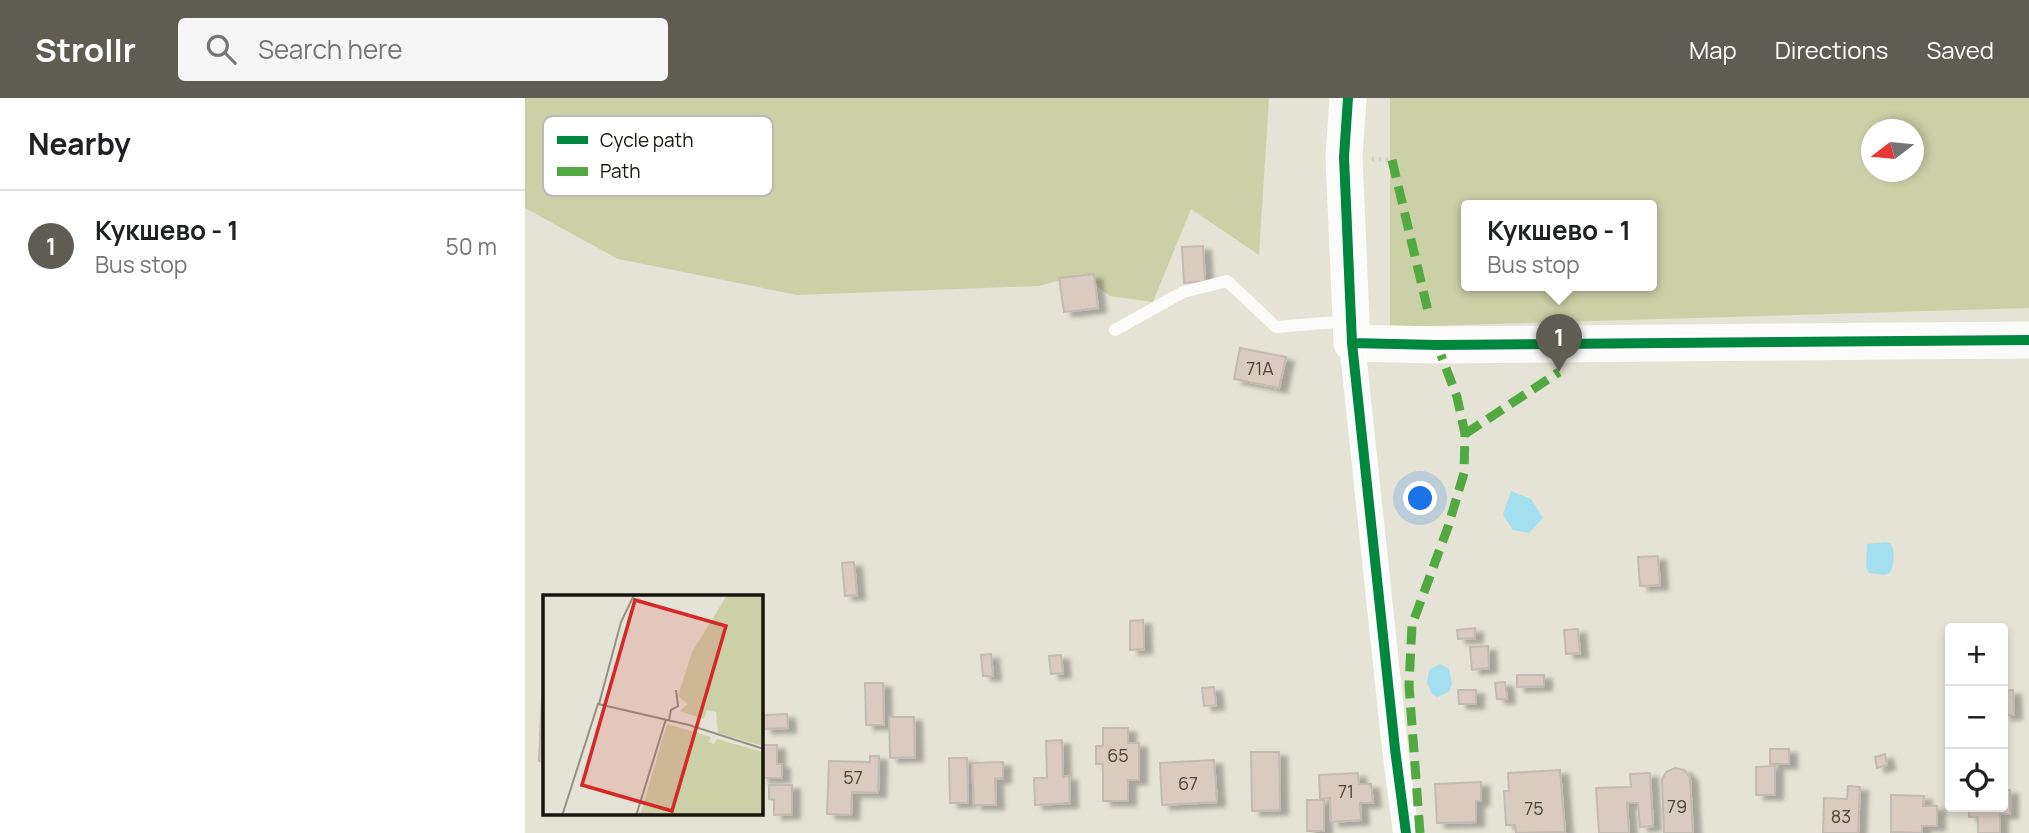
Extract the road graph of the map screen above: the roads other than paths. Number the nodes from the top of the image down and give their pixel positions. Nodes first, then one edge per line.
1 (1348, 98) edge
2 (1115, 330) dead end
3 (1351, 332) junction
4 (2029, 340) edge
5 (1406, 833) edge

1 - 3 street
2 - 3 lane
3 - 4 street
3 - 5 street

